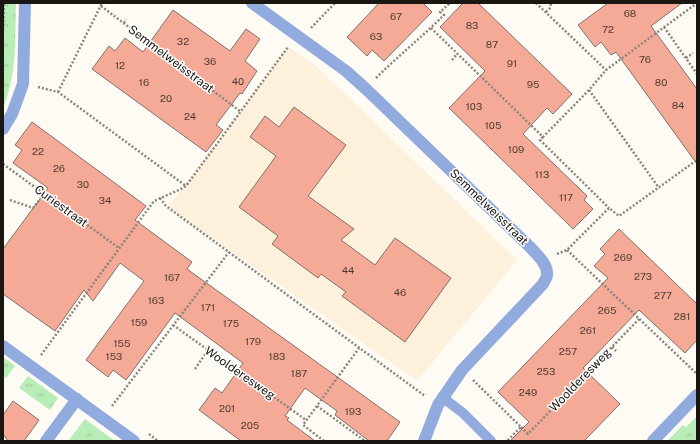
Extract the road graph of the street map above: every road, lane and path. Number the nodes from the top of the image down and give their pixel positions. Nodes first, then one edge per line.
1 (4, 3) edge
2 (25, 3) edge
3 (252, 3) edge
4 (335, 3) edge
5 (450, 3) edge
6 (536, 3) edge
7 (551, 3) edge
8 (697, 4) edge
9 (102, 5) edge
10 (546, 12) junction
11 (126, 19) dead end
12 (124, 23) junction
13 (664, 27) junction
14 (430, 28) junction
15 (3, 30) edge
16 (299, 37) junction
17 (693, 53) dead end
18 (458, 54) junction
19 (686, 58) junction
20 (452, 60) dead end
21 (606, 70) junction
22 (697, 74) edge
23 (22, 84) junction
24 (366, 89) junction
25 (589, 90) junction
26 (58, 92) junction
27 (241, 112) junction
28 (3, 129) edge
29 (543, 137) junction
30 (697, 160) edge
31 (3, 164) edge
32 (186, 186) junction
33 (659, 188) junction
34 (44, 194) junction
35 (160, 198) junction
36 (10, 200) dead end
37 (609, 208) junction
38 (118, 248) junction
39 (567, 250) junction
40 (229, 252) junction
41 (542, 261) junction
42 (639, 319) junction
43 (173, 325) junction
44 (3, 346) edge
45 (612, 347) junction
46 (359, 348) junction
47 (208, 350) junction
48 (616, 350) dead end
49 (32, 367) junction
50 (195, 369) dead end
51 (462, 370) junction
52 (697, 374) edge
53 (697, 395) edge
54 (77, 399) junction
55 (440, 402) junction
56 (317, 406) junction
57 (103, 418) junction
58 (306, 420) junction
59 (521, 427) junction
60 (147, 433) dead end
61 (46, 441) edge
62 (134, 441) edge
63 (158, 441) edge
64 (324, 441) edge
65 (365, 441) edge
66 (424, 441) edge
67 (491, 441) edge
68 (508, 441) edge
69 (653, 441) edge

1 - 15 path
2 - 23 street
3 - 16 street, Semmelweisstraat
4 - 16 path
5 - 14 path
6 - 10 path
7 - 10 path
8 - 13 path
9 - 12 path, Semmelweisstraat
9 - 26 path, Semmelweisstraat
10 - 21 path
11 - 12 path
12 - 27 path, Semmelweisstraat
13 - 19 path
13 - 21 path
14 - 18 path
14 - 24 path
16 - 24 street, Semmelweisstraat
16 - 27 path
17 - 19 path
18 - 20 path
18 - 29 path
19 - 22 path
21 - 25 path
23 - 26 path
23 - 28 street
24 - 41 street, Semmelweisstraat
25 - 29 path
25 - 33 path
26 - 32 path
27 - 32 path
29 - 37 path
30 - 33 path
31 - 34 path, Curiestraat
32 - 35 path
33 - 37 path
34 - 36 path
34 - 38 path, Curiestraat
35 - 38 path
35 - 40 path
37 - 39 path
38 - 49 path
39 - 41 path
39 - 42 path
40 - 43 path
40 - 46 path
41 - 51 street
42 - 45 path, Woolderesweg
42 - 52 path
43 - 47 path, Woolderesweg
43 - 57 path
44 - 49 street
45 - 48 path
45 - 59 path, Woolderesweg
46 - 55 path
46 - 56 path
47 - 50 path
47 - 58 path, Woolderesweg
49 - 54 street
51 - 55 street
51 - 59 path
53 - 69 street
54 - 57 street
54 - 61 street
55 - 66 street
55 - 67 lane
56 - 58 path
56 - 65 path
57 - 62 street
58 - 64 path
59 - 68 path
60 - 63 path

